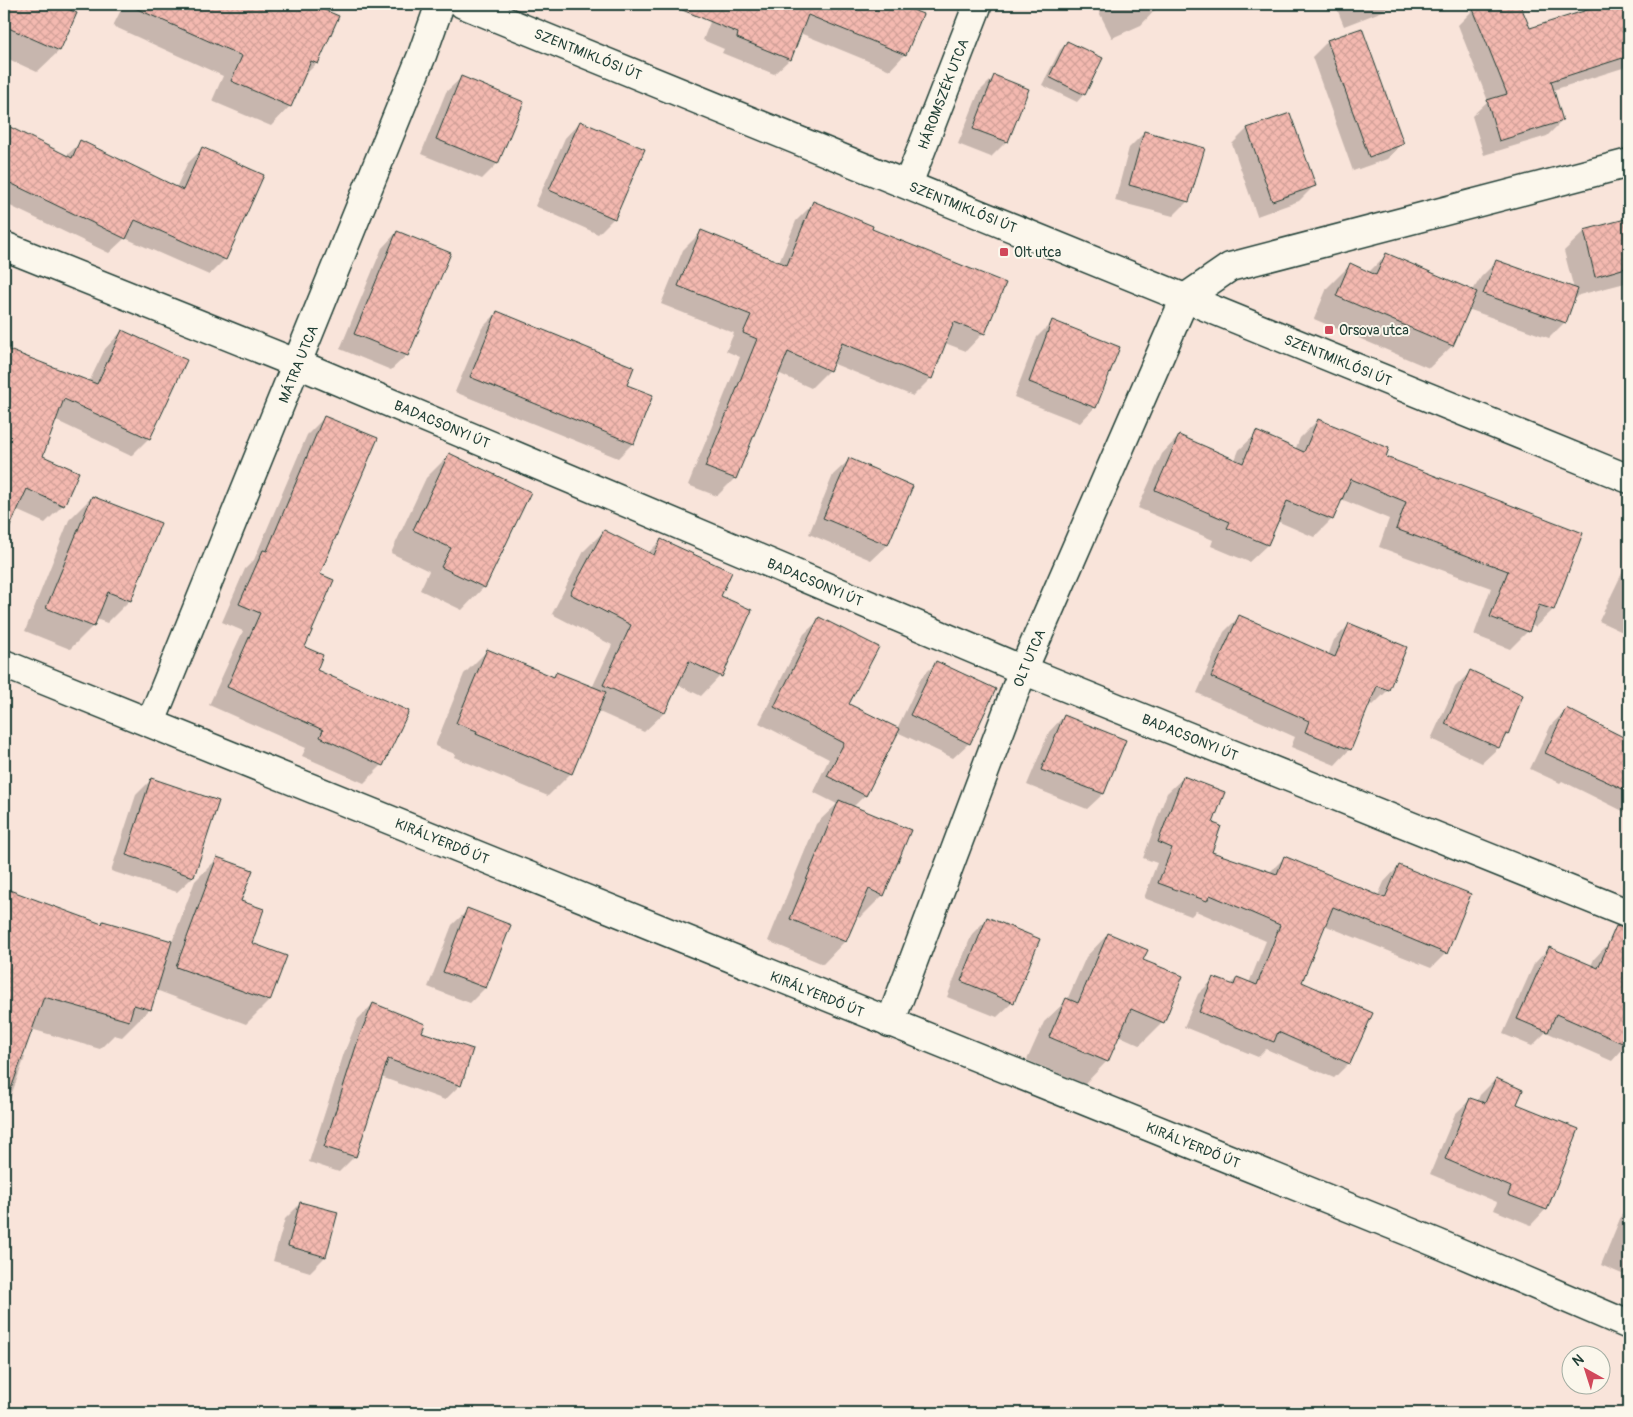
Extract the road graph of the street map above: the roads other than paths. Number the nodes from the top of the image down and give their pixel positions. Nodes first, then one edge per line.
1 (440, 4) edge
2 (463, 4) edge
3 (978, 4) edge
4 (1629, 164) edge
5 (908, 184) junction
6 (4, 246) edge
7 (1185, 298) junction
8 (298, 364) junction
9 (1629, 478) edge
10 (4, 664) edge
11 (1023, 670) junction
12 (151, 722) junction
13 (1629, 914) edge
14 (890, 1023) junction
15 (1629, 1326) edge

1 - 8 street, MÁTRA UTCA
2 - 5 street, SZENTMIKLÓSI ÚT
3 - 5 street, HÁROMSZÉK UTCA
4 - 7 street
5 - 7 street, SZENTMIKLÓSI ÚT
6 - 8 street, BADACSONYI ÚT
7 - 9 street, SZENTMIKLÓSI ÚT
7 - 11 street, OLT UTCA
8 - 11 street, BADACSONYI ÚT
8 - 12 street, MÁTRA UTCA
10 - 12 street, KIRÁLYERDŐ ÚT
11 - 13 street, BADACSONYI ÚT
11 - 14 street, OLT UTCA
12 - 14 street, KIRÁLYERDŐ ÚT
14 - 15 street, KIRÁLYERDŐ ÚT

